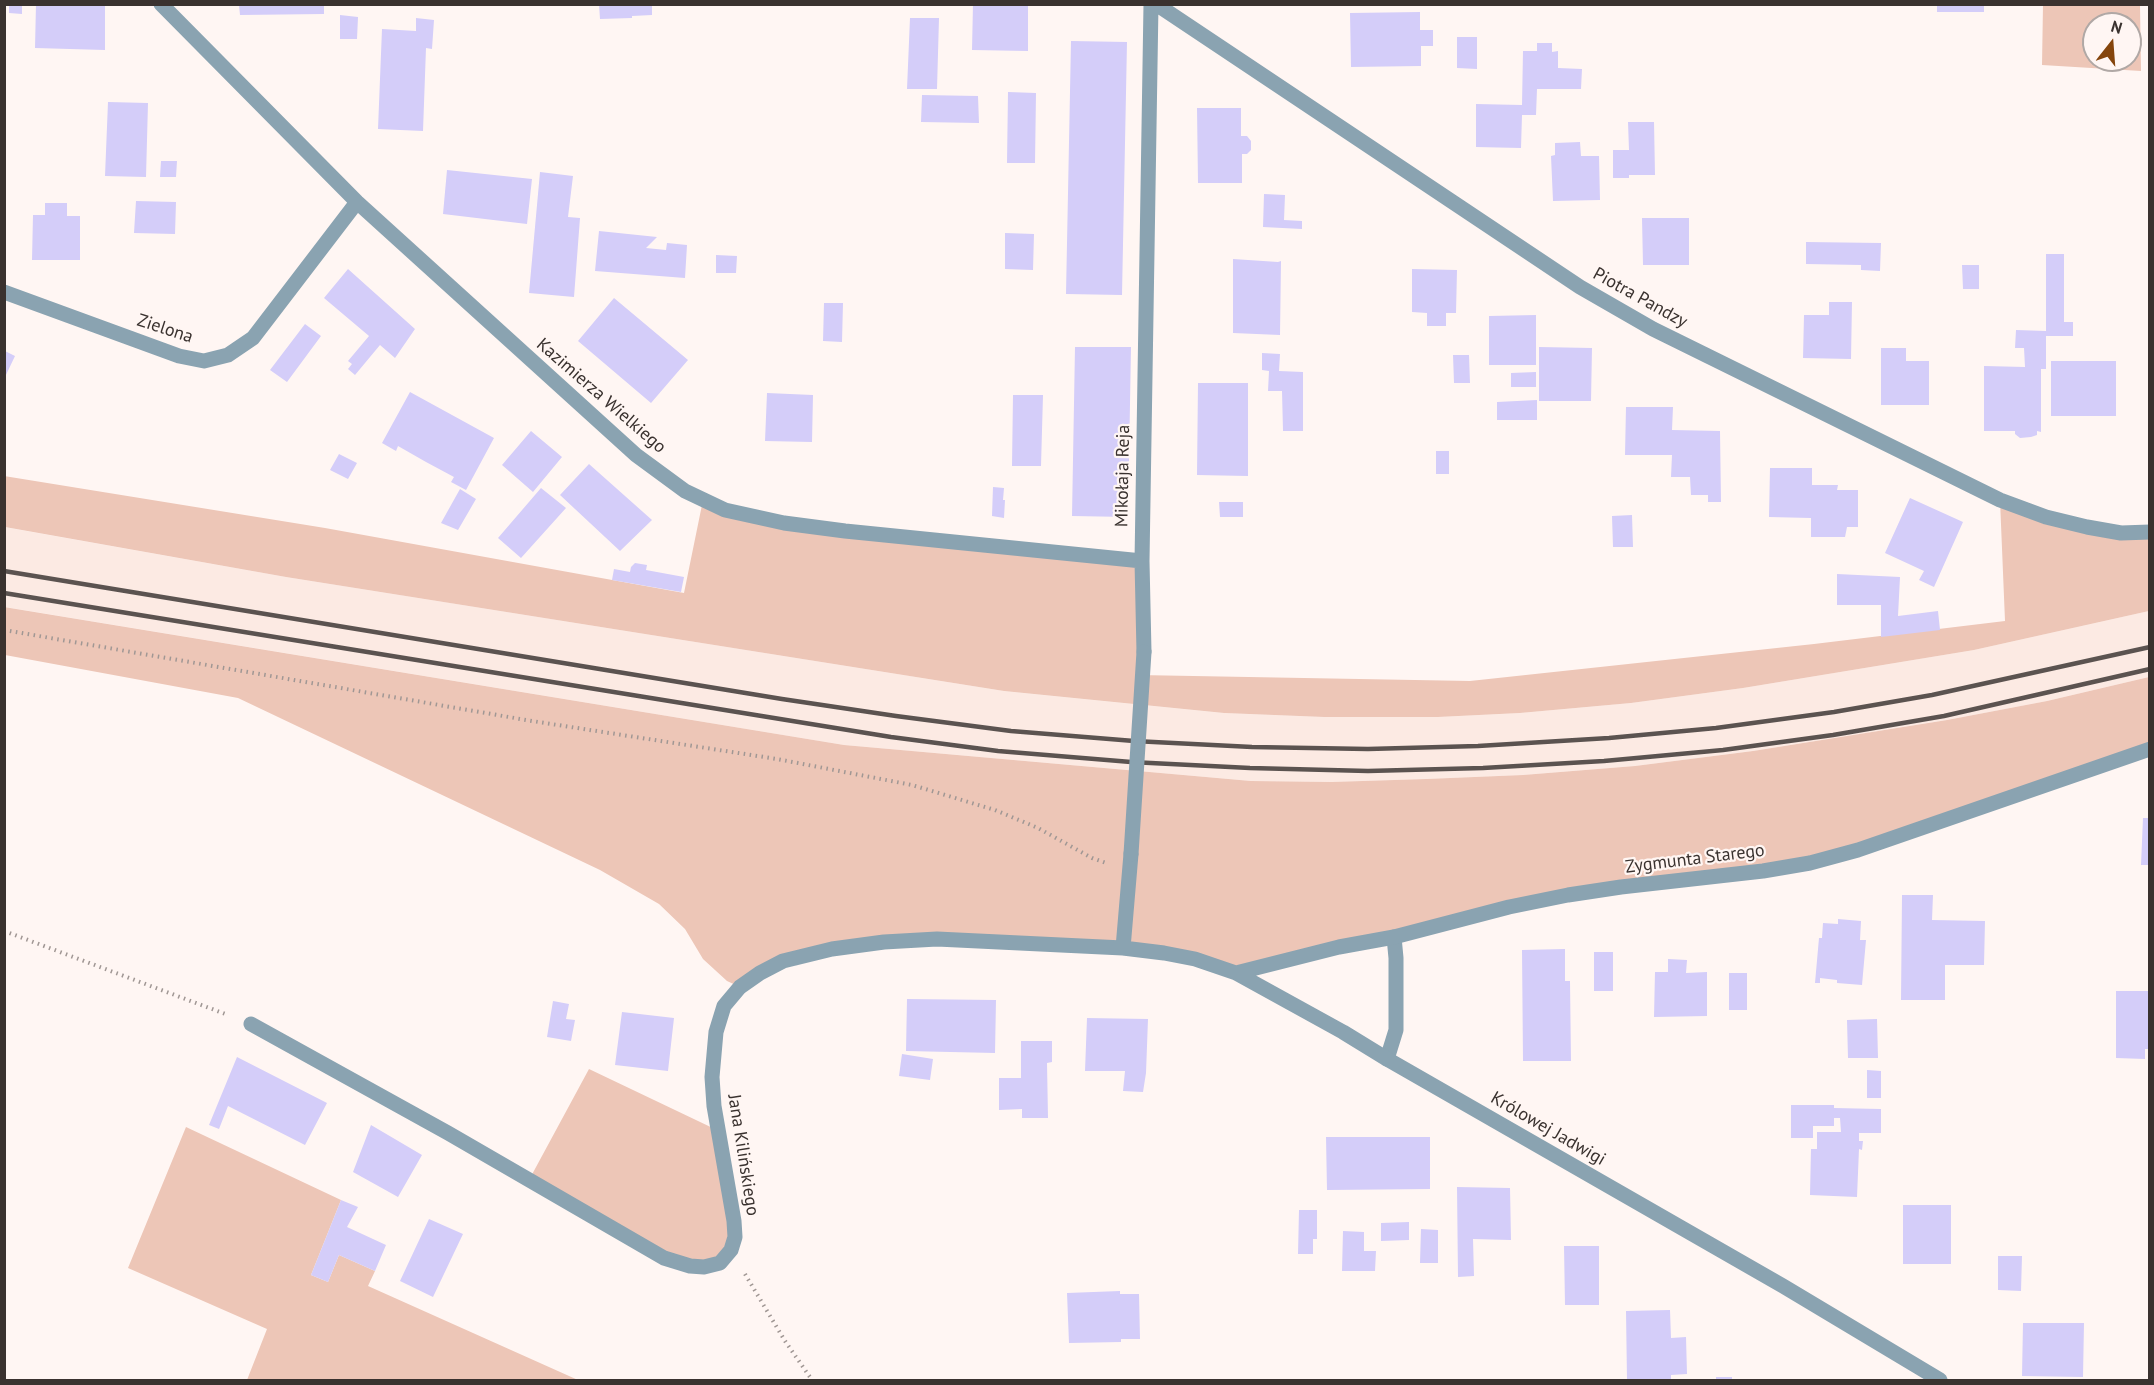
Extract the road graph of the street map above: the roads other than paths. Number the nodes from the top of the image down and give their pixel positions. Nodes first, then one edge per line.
1 (161, 4) edge
2 (1153, 4) edge
3 (357, 202) junction
4 (4, 292) edge
5 (2150, 532) edge
6 (1142, 561) junction
7 (2150, 749) edge
8 (1394, 937) junction
9 (1123, 948) junction
10 (1236, 973) junction
11 (251, 1024) road end
12 (1387, 1059) junction
13 (1940, 1380) edge

1 - 3 street, Kazimierza Wielkiego
2 - 5 street, Piotra Pandzy
2 - 6 street, Mikołaja Reja
3 - 4 street, Zielona
3 - 6 street, Kazimierza Wielkiego
6 - 9 street, Mikołaja Reja, bridge
7 - 8 street, Zygmunta Starego
8 - 10 street, Zygmunta Starego
8 - 12 street
9 - 10 street, Królowej Jadwigi
9 - 11 street, Jana Kilińskiego
10 - 12 street, Królowej Jadwigi
12 - 13 street, Królowej Jadwigi

